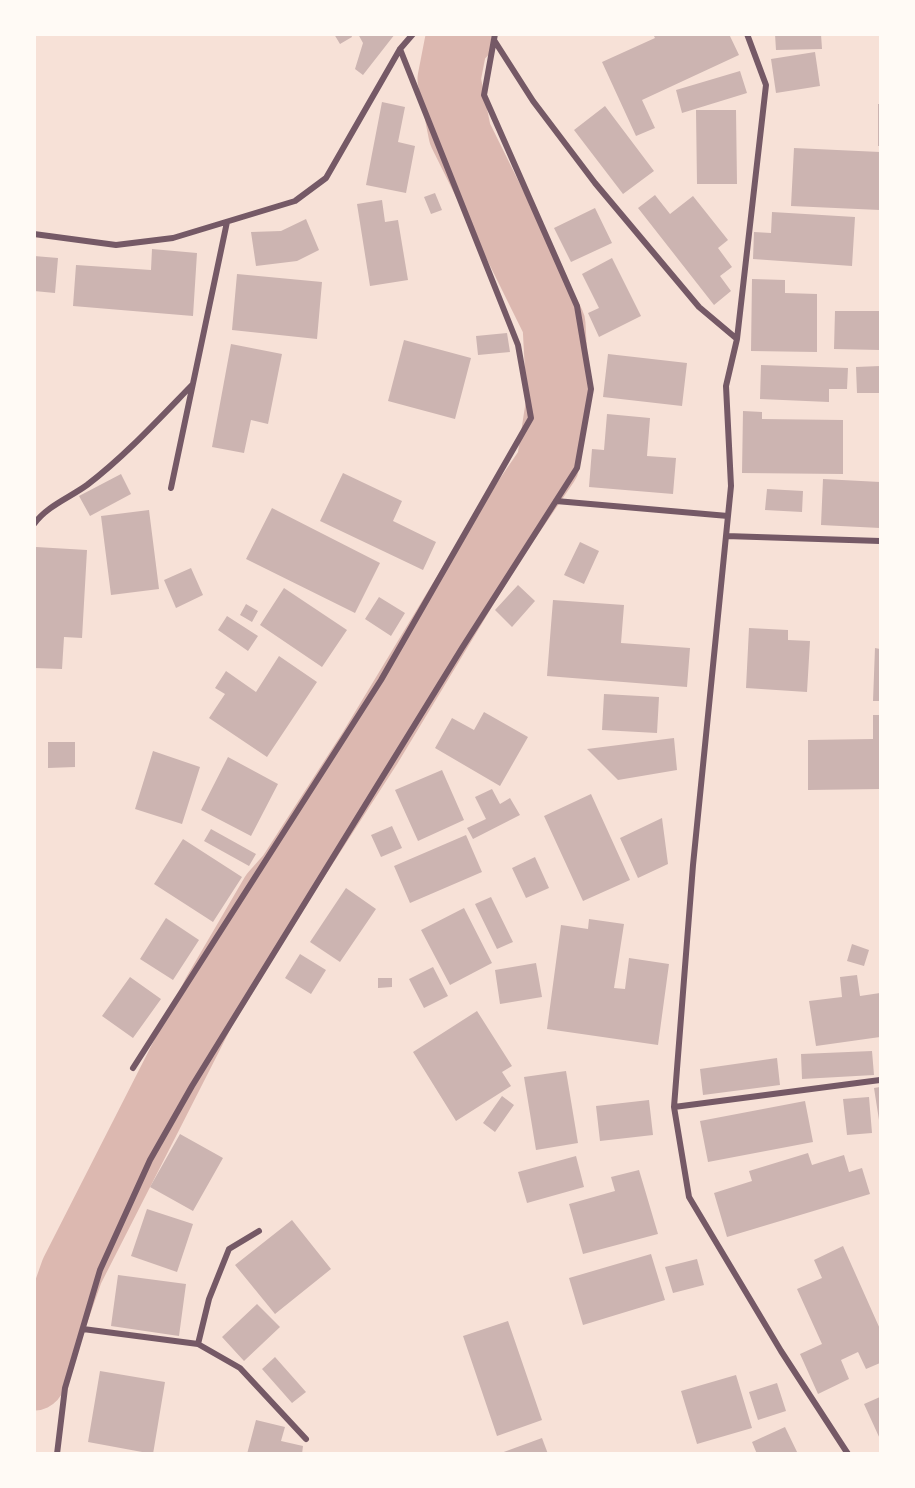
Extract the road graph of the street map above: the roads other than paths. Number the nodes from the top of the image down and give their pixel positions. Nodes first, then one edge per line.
1 (413, 34) edge
2 (500, 34) edge
3 (747, 34) edge
4 (495, 37) edge
5 (400, 49) junction
6 (227, 222) junction
7 (34, 234) edge
8 (737, 339) junction
9 (193, 385) junction
10 (171, 488) dead end
11 (556, 501) junction
12 (728, 516) junction
13 (34, 524) edge
14 (726, 536) junction
15 (880, 541) edge
16 (133, 1068) dead end
17 (880, 1080) edge
18 (674, 1107) junction
19 (259, 1231) dead end
20 (83, 1329) junction
21 (198, 1344) junction
22 (306, 1438) dead end
23 (57, 1454) edge
24 (848, 1454) edge

1 - 5 street
2 - 4 street
3 - 8 street
4 - 8 street
4 - 11 street
5 - 6 street
5 - 16 street
6 - 7 street
6 - 9 street
8 - 12 street
9 - 10 street
9 - 13 street
11 - 12 street
11 - 20 street
12 - 14 street
14 - 15 street
14 - 18 street
17 - 18 street
18 - 24 street
19 - 21 street
20 - 21 street
20 - 23 street
21 - 22 street

